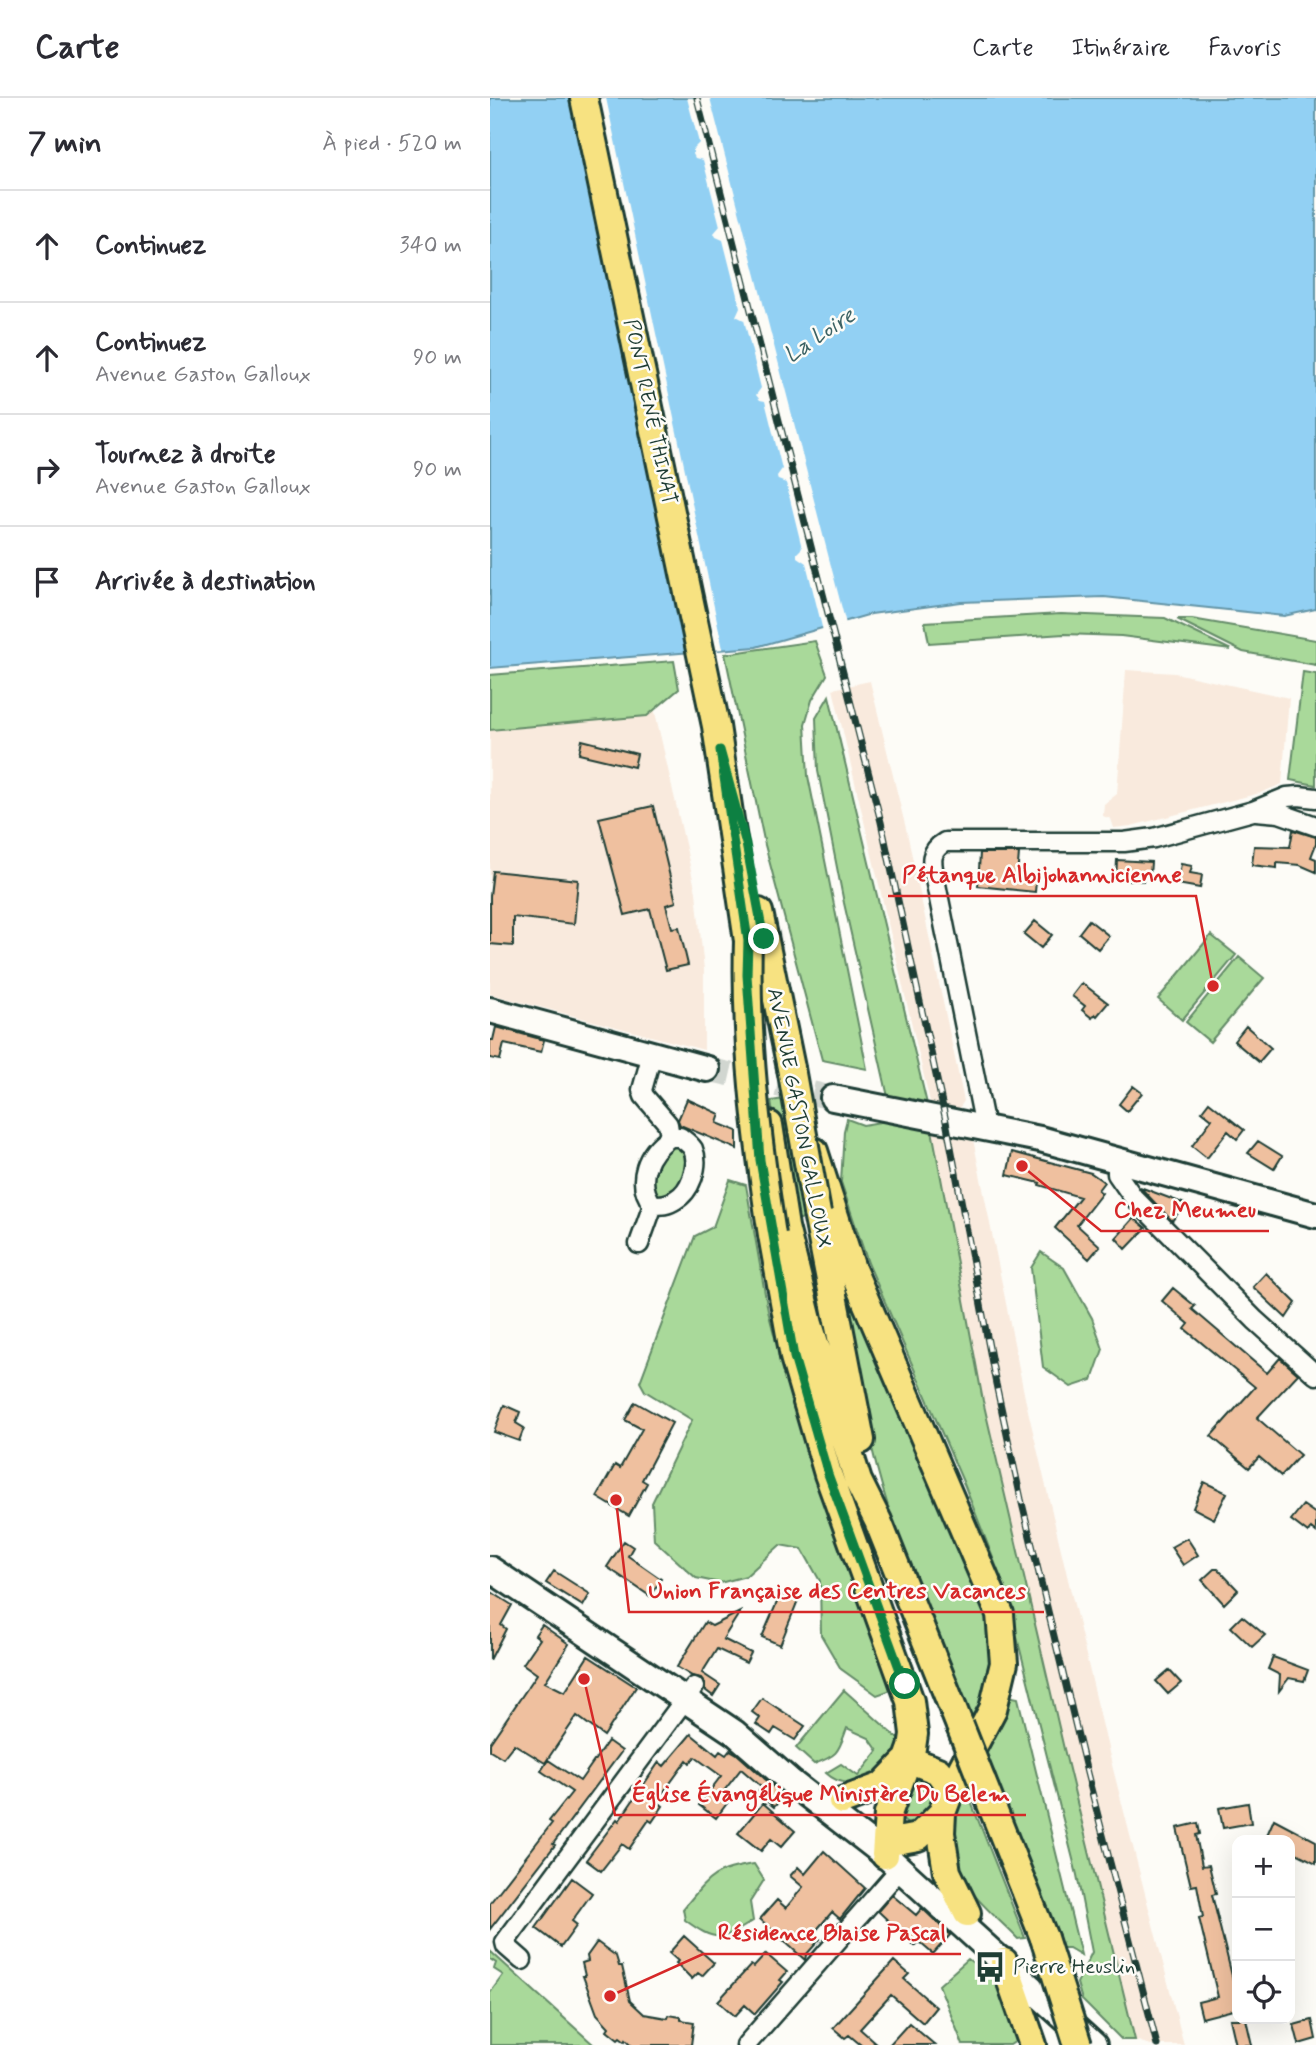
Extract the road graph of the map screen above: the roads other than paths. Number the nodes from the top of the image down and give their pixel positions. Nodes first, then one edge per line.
1 (584, 98) edge
2 (718, 738) junction
3 (1316, 798) edge
4 (1253, 811) junction
5 (1316, 825) edge
6 (490, 1010) edge
7 (653, 1054) junction
8 (791, 1068) junction
9 (707, 1069) tunnel mouth
10 (833, 1098) tunnel mouth
11 (985, 1127) junction
12 (670, 1137) junction
13 (1117, 1160) junction
14 (653, 1205) junction
15 (1316, 1215) edge
16 (778, 1231) junction
17 (639, 1244) dead end
18 (1316, 1375) edge
19 (878, 1521) junction
20 (490, 1569) edge
21 (689, 1694) junction
22 (735, 1733) junction
23 (908, 1759) junction
24 (951, 1788) junction
25 (842, 1801) junction
26 (942, 1813) junction
27 (889, 1848) junction
28 (967, 1913) junction
29 (522, 1959) dead end
30 (1010, 1967) junction
31 (746, 2045) edge
32 (1033, 2045) edge
33 (1078, 2045) edge
34 (1094, 2045) edge
35 (1109, 2045) edge

1 - 2 main road, PONT RENÉ THINAT
2 - 8 main road, AVENUE GASTON GALLOUX
2 - 16 main road, AVENUE GASTON GALLOUX, bridge
3 - 4 street
4 - 5 street
4 - 11 street
6 - 7 main road
7 - 9 main road
7 - 12 street
8 - 19 main road, AVENUE GASTON GALLOUX, bridge
8 - 24 main road, bridge
10 - 11 main road
11 - 13 main road
12 - 14 street
12 - 14 street
13 - 15 main road
13 - 18 street
14 - 17 street
16 - 19 main road, AVENUE GASTON GALLOUX
16 - 23 main road
19 - 33 main road, AVENUE GASTON GALLOUX, bridge
20 - 21 main road
21 - 22 main road
21 - 29 street
22 - 25 main road
22 - 27 main road
23 - 24 main road
23 - 25 main road
23 - 27 main road
24 - 26 main road
25 - 27 main road
26 - 27 main road
26 - 28 main road
27 - 28 main road
27 - 30 main road
27 - 31 street
28 - 35 main road
30 - 32 main road
30 - 34 main road

